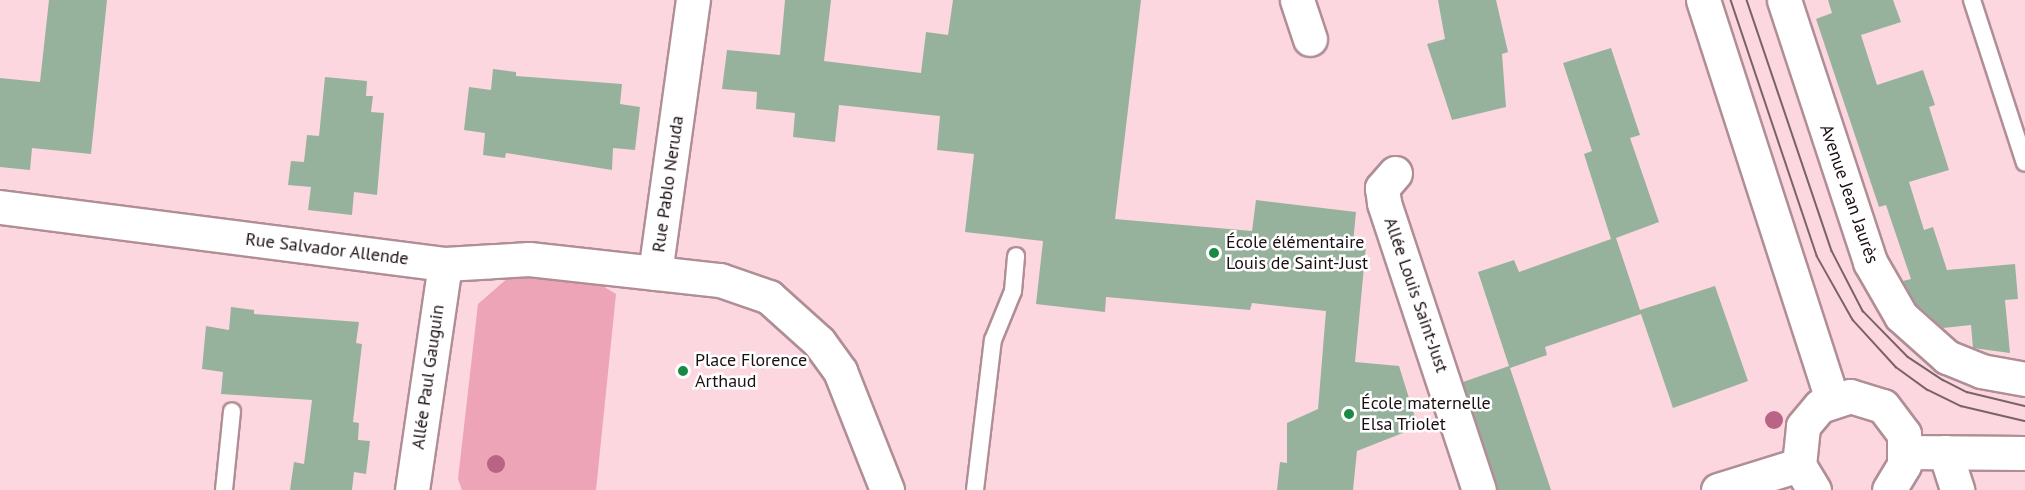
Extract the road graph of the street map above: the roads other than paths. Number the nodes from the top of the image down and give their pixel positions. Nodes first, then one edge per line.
1 (693, 0) edge
2 (1297, 0) edge
3 (1703, 0) edge
4 (1785, 0) edge
5 (1972, 0) edge
6 (1310, 39) dead end
7 (2025, 163) edge
8 (1395, 173) dead end
9 (0, 207) edge
10 (1016, 256) dead end
11 (445, 264) junction
12 (656, 273) junction
13 (2025, 379) edge
14 (1832, 399) junction
15 (232, 411) dead end
16 (1906, 452) junction
17 (1945, 452) junction
18 (2025, 453) edge
19 (1807, 478) edge
20 (1891, 489) edge
21 (224, 490) edge
22 (412, 490) edge
23 (887, 490) edge
24 (975, 490) edge
25 (1479, 490) edge
26 (1718, 490) edge
27 (1957, 490) edge

1 - 12 street, Rue Pablo Neruda
2 - 6 street
3 - 14 street
4 - 13 street, Avenue Jean Jaurès
5 - 7 lane
8 - 25 street, Allée Louis Saint-Just
9 - 11 street, Rue Salvador Allende
10 - 24 lane
11 - 12 street, Rue Salvador Allende
11 - 22 street, Allée Paul Gauguin
12 - 23 street, Rue Pablo Neruda
14 - 16 street
14 - 19 street
15 - 21 lane
16 - 17 street
16 - 20 street
17 - 18 street
17 - 27 street
19 - 26 street

